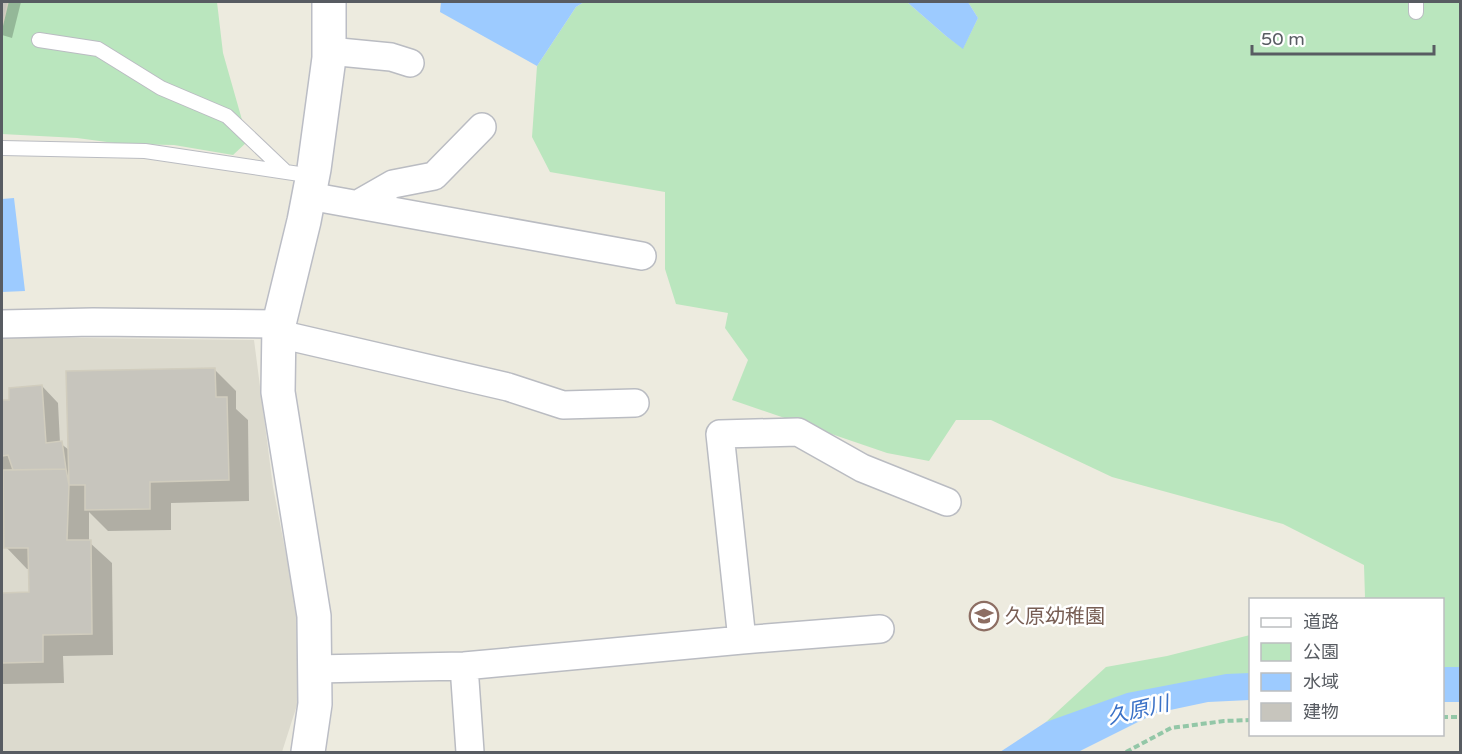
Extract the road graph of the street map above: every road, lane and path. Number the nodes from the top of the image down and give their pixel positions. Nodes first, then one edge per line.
1 (329, 2) edge
2 (39, 39) dead end
3 (329, 51) junction
4 (411, 63) dead end
5 (482, 126) dead end
6 (2, 148) edge
7 (303, 181) junction
8 (358, 204) junction
9 (642, 256) dead end
10 (2, 324) edge
11 (279, 329) junction
12 (635, 403) dead end
13 (947, 502) dead end
14 (880, 630) dead end
15 (742, 640) junction
16 (464, 666) junction
17 (315, 669) junction
18 (1444, 717) edge
19 (1461, 717) edge
20 (1249, 720) edge
21 (308, 753) edge
22 (470, 753) edge
23 (1126, 753) edge

1 - 3 street
2 - 7 lane
3 - 4 street
3 - 7 street
5 - 8 street
6 - 7 lane
7 - 8 street
7 - 11 street
8 - 9 street
10 - 11 street
11 - 12 street
11 - 17 street
13 - 15 street
14 - 15 street
15 - 16 street
16 - 17 street
16 - 22 street
17 - 21 street
18 - 19 path
20 - 23 path

